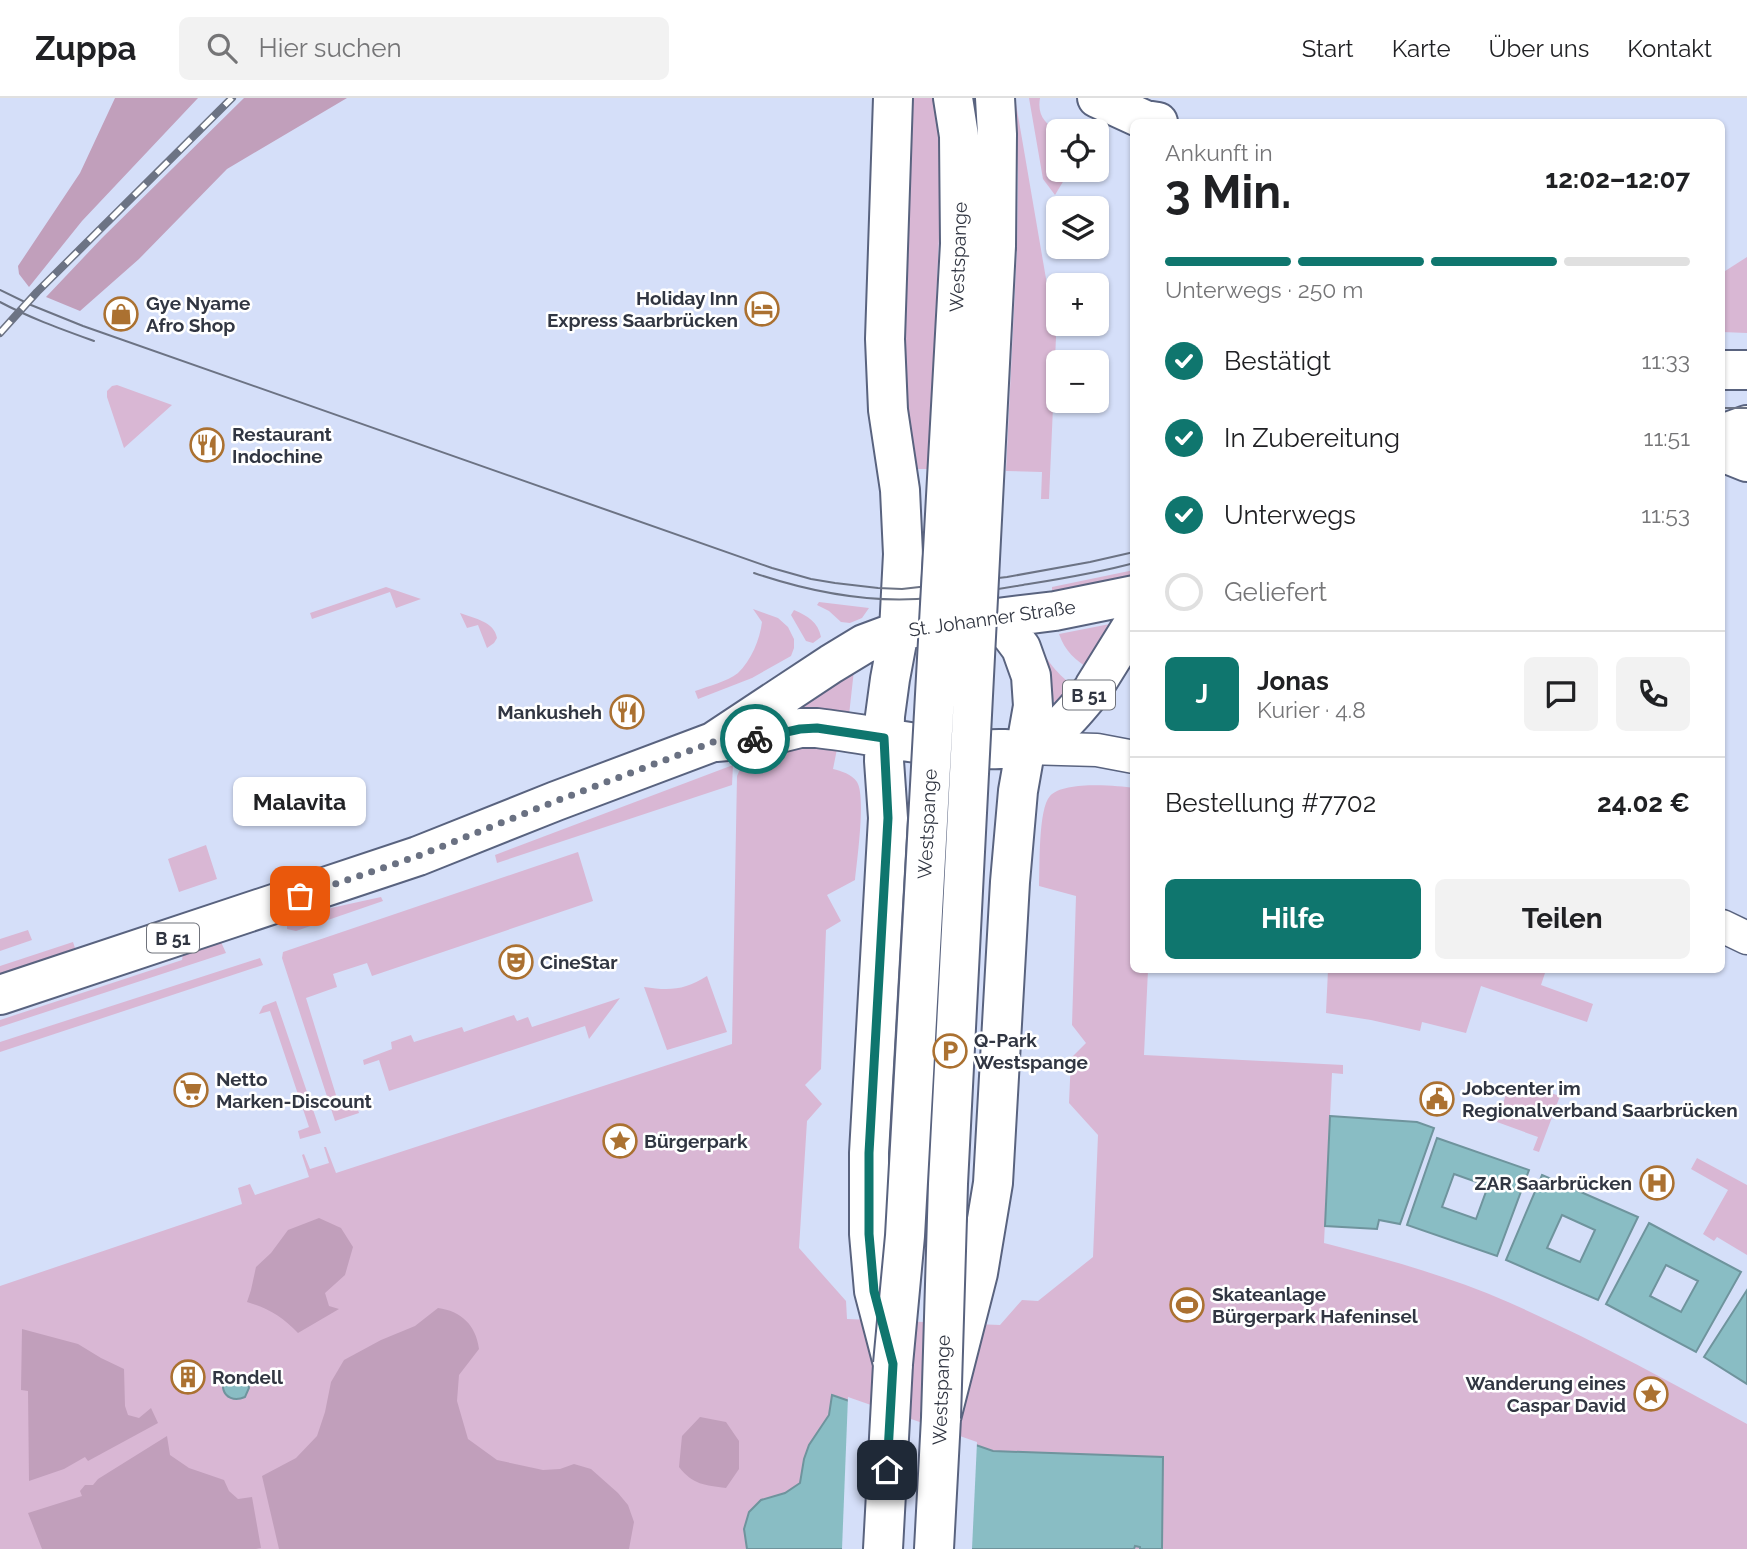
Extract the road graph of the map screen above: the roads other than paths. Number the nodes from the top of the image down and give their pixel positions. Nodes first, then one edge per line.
1 (892, 98) edge
2 (953, 98) edge
3 (995, 98) edge
4 (1097, 98) edge
5 (1144, 98) edge
6 (1143, 119) edge
7 (1181, 119) edge
8 (978, 245) junction
9 (1725, 370) edge
10 (1747, 370) edge
11 (1747, 425) edge
12 (1725, 434) edge
13 (1725, 435) edge
14 (1747, 438) edge
15 (1725, 456) edge
16 (1747, 462) edge
17 (1130, 595) edge
18 (981, 620) junction
19 (1130, 630) edge
20 (899, 631) junction
21 (884, 738) junction
22 (713, 742) junction
23 (1026, 748) junction
24 (1130, 756) edge
25 (1725, 927) edge
26 (1747, 938) edge
27 (0, 995) edge
28 (893, 1364) junction
29 (941, 1418) junction
30 (883, 1549) edge
31 (934, 1549) edge

1 - 20 main road
2 - 8 main road, Westspange
3 - 8 main road, Westspange
4 - 6 main road
5 - 7 main road
8 - 28 main road, Westspange, bridge
8 - 29 main road, Westspange, bridge
9 - 10 main road
11 - 12 main road
13 - 14 main road
15 - 16 main road
17 - 18 main road, St. Johanner Straße / B 51
18 - 20 main road, St. Johanner Straße / B 51
18 - 23 main road
19 - 23 main road, St. Johanner Straße / B 51
20 - 21 main road
20 - 22 main road, St. Johanner Straße / B 51
21 - 22 main road, St. Johanner Straße / B 51
21 - 23 main road, St. Johanner Straße / B 51
21 - 28 main road
22 - 27 main road, St. Johanner Straße / B 51
23 - 24 street
23 - 29 main road, bridge
25 - 26 street
28 - 30 main road, Westspange
29 - 31 main road, Westspange

